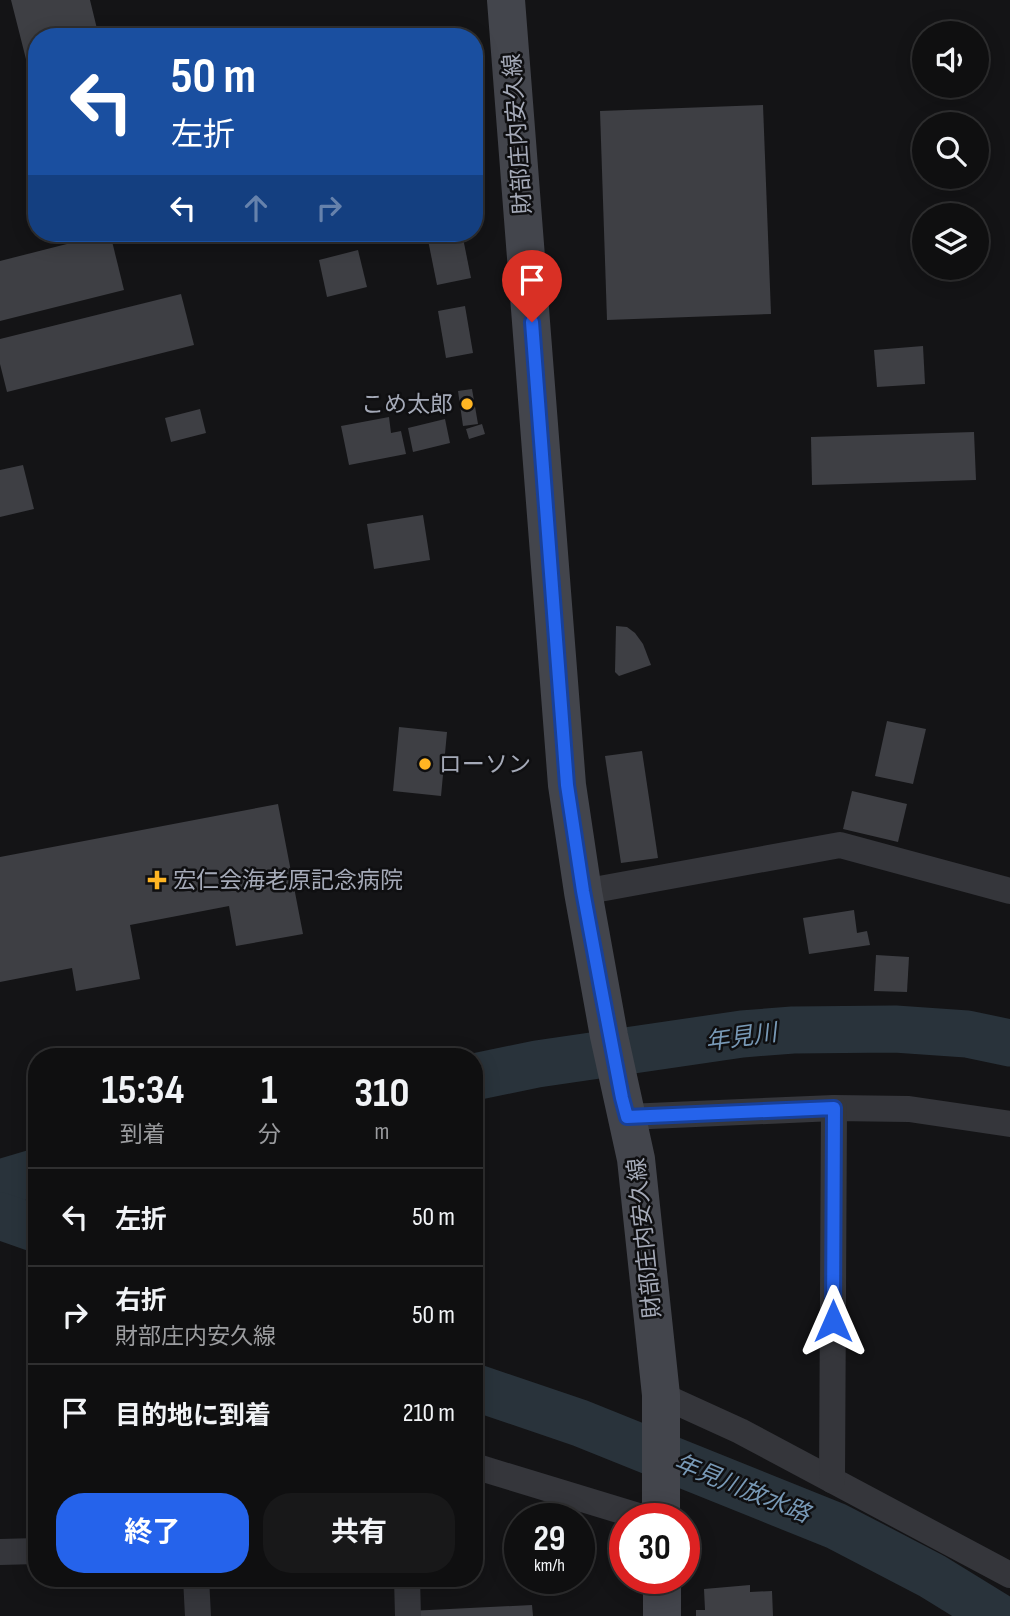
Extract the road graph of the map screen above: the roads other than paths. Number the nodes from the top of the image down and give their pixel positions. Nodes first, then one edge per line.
1 (506, 0) edge
2 (583, 891) junction
3 (1010, 891) edge
4 (624, 1108) junction
5 (834, 1108) junction
6 (1010, 1124) edge
7 (661, 1406) junction
8 (483, 1468) edge
9 (832, 1480) junction
10 (609, 1503) edge
11 (657, 1503) edge
12 (28, 1551) edge
13 (0, 1552) edge
14 (1010, 1575) edge
15 (196, 1587) edge
16 (407, 1587) edge
17 (662, 1594) edge
18 (198, 1616) edge
19 (408, 1616) edge
20 (662, 1616) edge

1 - 2 main road, 財部庄内安久線
2 - 3 street
2 - 4 main road, 財部庄内安久線
4 - 5 street
4 - 7 main road, 財部庄内安久線
5 - 6 street
5 - 9 street
7 - 9 street
7 - 11 main road, 財部庄内安久線
8 - 10 street
9 - 14 street
12 - 13 street
15 - 18 street
16 - 19 street
17 - 20 main road

